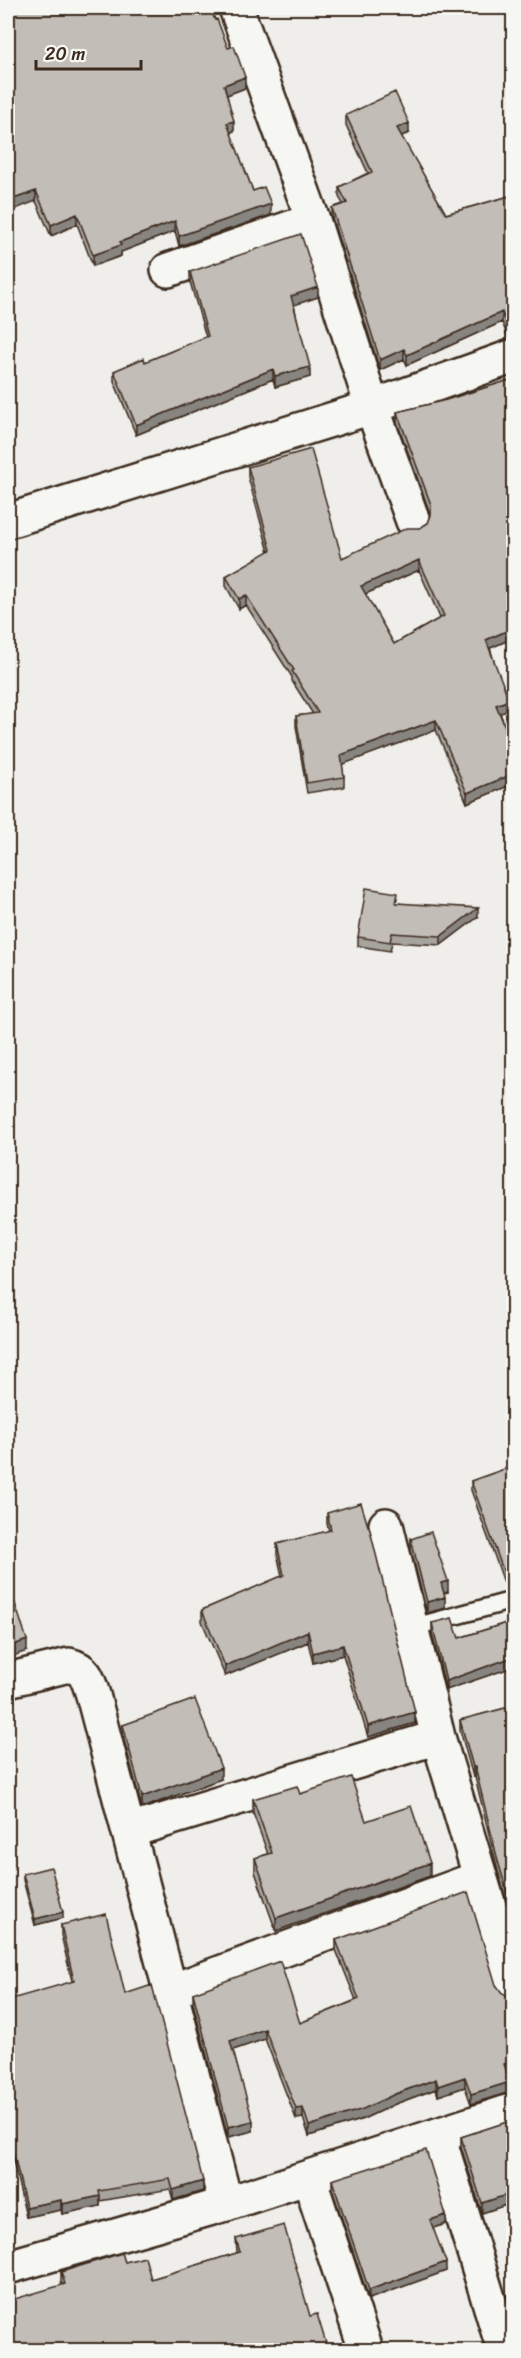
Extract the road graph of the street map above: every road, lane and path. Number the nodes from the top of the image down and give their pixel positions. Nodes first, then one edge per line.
1 (236, 8) edge
2 (313, 220) junction
3 (168, 270) dead end
4 (513, 356) edge
5 (372, 407) junction
6 (8, 521) edge
7 (413, 521) dead end
8 (386, 1525) dead end
9 (513, 1600) edge
10 (410, 1629) junction
11 (8, 1680) edge
12 (438, 1737) junction
13 (129, 1831) junction
14 (479, 1878) junction
15 (513, 1989) edge
16 (171, 1991) junction
17 (513, 2110) edge
18 (438, 2135) junction
19 (309, 2178) junction
20 (226, 2204) junction
21 (8, 2267) edge
22 (366, 2350) edge
23 (504, 2350) edge

1 - 2 street
2 - 3 street
2 - 5 street
4 - 5 street
5 - 6 street
5 - 7 street
8 - 10 street
9 - 10 lane
10 - 12 street
11 - 13 street
12 - 13 street
12 - 14 street
13 - 16 street
14 - 15 street
14 - 16 street
16 - 20 street
17 - 18 street
18 - 19 street
18 - 23 street
19 - 20 street
19 - 22 street
20 - 21 street

